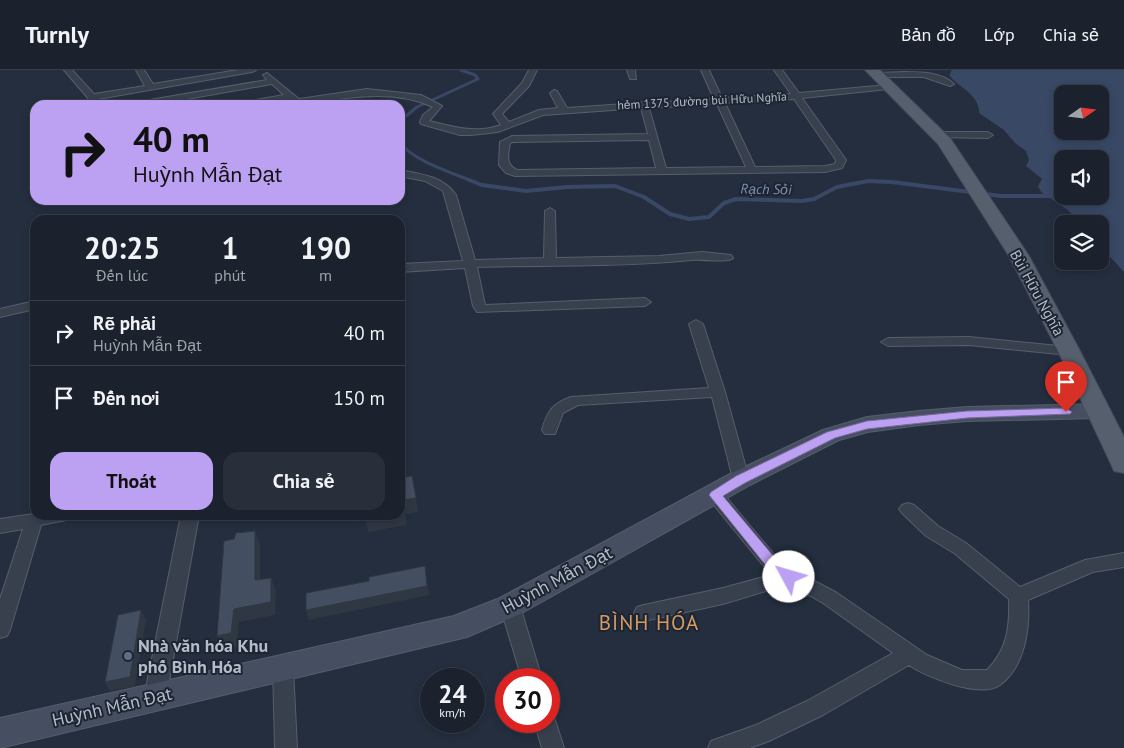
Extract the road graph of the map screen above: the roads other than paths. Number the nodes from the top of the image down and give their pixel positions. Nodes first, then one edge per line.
1 (68, 70) edge
2 (140, 70) edge
3 (252, 70) edge
4 (260, 70) edge
5 (533, 70) edge
6 (705, 70) edge
7 (778, 70) edge
8 (874, 72) edge
9 (274, 81) junction
10 (950, 84) dead end
11 (150, 87) junction
12 (888, 88) junction
13 (554, 93) dead end
14 (797, 96) junction
15 (93, 97) junction
16 (95, 100) edge
17 (166, 100) edge
18 (294, 100) edge
19 (303, 100) edge
20 (719, 100) junction
21 (644, 104) junction
22 (563, 109) junction
23 (514, 124) junction
24 (486, 131) junction
25 (988, 135) dead end
26 (939, 136) junction
27 (653, 137) junction
28 (482, 144) dead end
29 (752, 170) junction
30 (662, 171) junction
31 (405, 174) edge
32 (550, 211) dead end
33 (727, 258) dead end
34 (470, 263) junction
35 (550, 263) junction
36 (405, 268) edge
37 (645, 302) dead end
38 (30, 306) edge
39 (0, 313) edge
40 (696, 324) dead end
41 (888, 342) dead end
42 (1069, 351) junction
43 (718, 392) junction
44 (1098, 411) junction
45 (550, 430) dead end
46 (1124, 464) edge
47 (741, 480) junction
48 (715, 495) junction
49 (908, 509) dead end
50 (34, 520) joint
51 (189, 520) edge
52 (0, 526) edge
53 (1124, 560) edge
54 (789, 577) junction
55 (1018, 596) junction
56 (510, 606) junction
57 (644, 613) dead end
58 (0, 630) edge
59 (910, 654) junction
60 (282, 668) junction
61 (529, 668) edge
62 (155, 698) junction
63 (0, 733) edge
64 (549, 733) edge
65 (286, 748) edge
66 (553, 748) edge
67 (720, 748) edge

1 - 15 street
2 - 11 street
3 - 11 street
4 - 9 street
5 - 23 street
6 - 20 street
7 - 14 street
8 - 10 street
8 - 12 main road, Bùi Hữu Nghĩa
9 - 17 street
9 - 18 street
11 - 15 street
12 - 14 street, hẻm 1375 đường bùi Hữu Nghĩa
12 - 26 main road, Bùi Hữu Nghĩa
13 - 22 street
14 - 20 street, hẻm 1375 đường bùi Hữu Nghĩa
14 - 29 street
15 - 16 street
19 - 24 street, hẻm 1375 đường bùi Hữu Nghĩa
20 - 21 street, hẻm 1375 đường bùi Hữu Nghĩa
20 - 29 street
21 - 22 street, hẻm 1375 đường bùi Hữu Nghĩa
21 - 27 street
22 - 23 street, hẻm 1375 đường bùi Hữu Nghĩa
23 - 24 street, hẻm 1375 đường bùi Hữu Nghĩa
24 - 28 street
25 - 26 street
26 - 42 main road, Bùi Hữu Nghĩa
27 - 30 street
27 - 30 street
29 - 30 street
31 - 34 street
32 - 35 street
33 - 35 street
34 - 35 street
34 - 36 street
34 - 37 street
38 - 39 street
40 - 43 street
41 - 42 street
42 - 44 main road, Bùi Hữu Nghĩa
43 - 45 street
43 - 47 street
44 - 46 main road, Bùi Hữu Nghĩa
44 - 47 main road, Huỳnh Mẫn Đạt
47 - 48 main road, Huỳnh Mẫn Đạt
48 - 54 street
48 - 56 main road, Huỳnh Mẫn Đạt
49 - 55 street
50 - 52 street
50 - 58 street
51 - 62 street
53 - 55 street
54 - 57 street
54 - 59 street
55 - 59 street
56 - 60 main road, Huỳnh Mẫn Đạt
56 - 61 street
59 - 67 street
60 - 62 main road, Huỳnh Mẫn Đạt
60 - 65 street
62 - 63 main road, Huỳnh Mẫn Đạt
64 - 66 street

